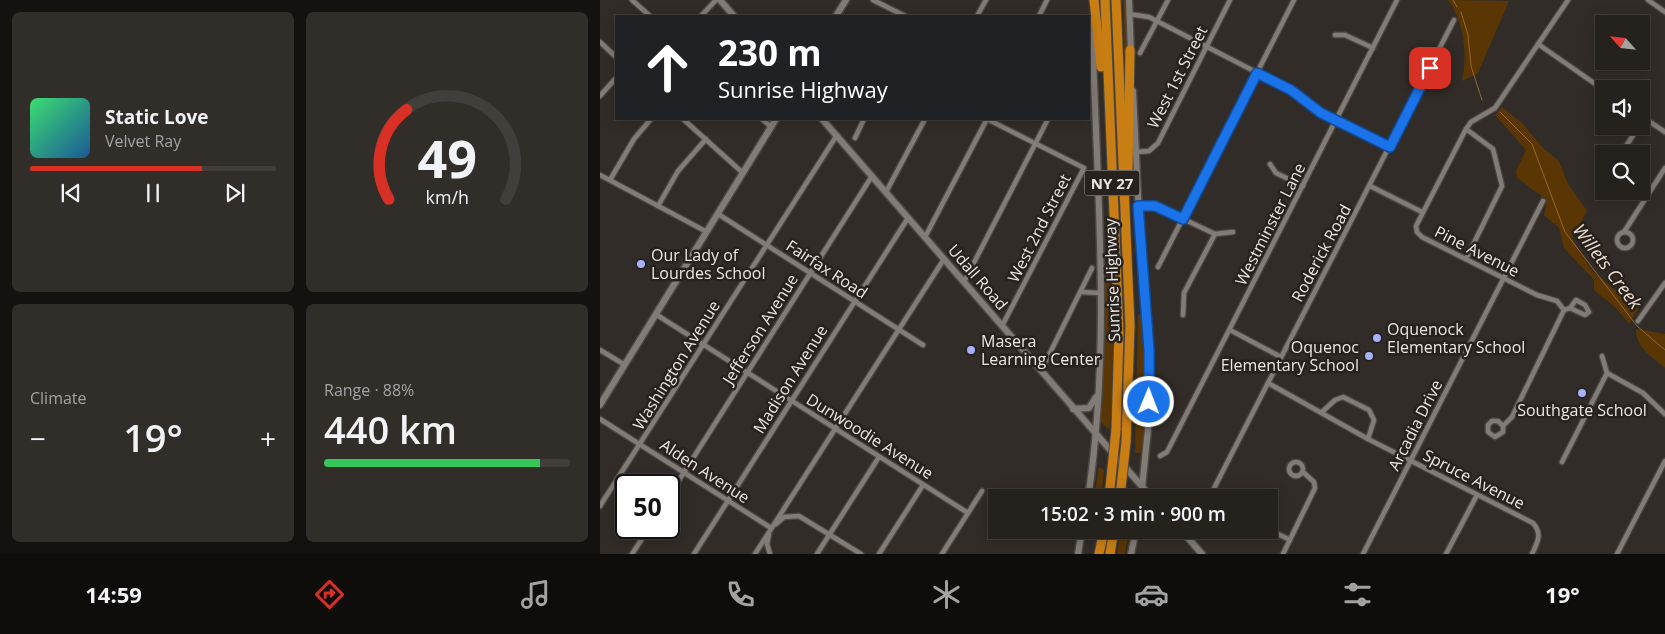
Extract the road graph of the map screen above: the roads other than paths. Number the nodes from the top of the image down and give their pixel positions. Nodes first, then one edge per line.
1 (632, 0) edge
2 (716, 0) edge
3 (720, 0) edge
4 (846, 0) edge
5 (873, 0) edge
6 (986, 0) edge
7 (1047, 0) edge
8 (1093, 0) edge
9 (1105, 0) edge
10 (1116, 0) edge
11 (1129, 0) edge
12 (1168, 0) edge
13 (1230, 0) edge
14 (1294, 0) edge
15 (1397, 0) edge
16 (1568, 0) edge
17 (1648, 0) edge
18 (1665, 12) edge
19 (1129, 14) junction
20 (649, 15) edge
21 (702, 15) edge
22 (733, 15) edge
23 (837, 15) edge
24 (903, 15) edge
25 (978, 15) edge
26 (1040, 15) edge
27 (1454, 20) dead end
28 (1158, 21) junction
29 (1336, 35) dead end
30 (600, 42) edge
31 (1538, 44) junction
32 (1206, 47) junction
33 (1373, 48) junction
34 (1130, 50) junction
35 (1140, 54) dead end
36 (615, 56) edge
37 (1091, 58) edge
38 (1257, 73) junction
39 (615, 79) edge
40 (1595, 84) edge
41 (600, 96) edge
42 (1109, 109) junction
43 (650, 120) edge
44 (685, 120) edge
45 (763, 120) edge
46 (775, 120) edge
47 (823, 120) edge
48 (864, 120) edge
49 (924, 120) edge
50 (986, 120) edge
51 (989, 120) edge
52 (1047, 120) edge
53 (1336, 120) junction
54 (1650, 122) edge
55 (771, 127) junction
56 (1466, 129) junction
57 (1665, 132) edge
58 (837, 135) junction
59 (855, 138) dead end
60 (706, 140) junction
61 (1035, 143) junction
62 (1390, 147) junction
63 (1136, 152) junction
64 (1270, 164) dead end
65 (1665, 168) edge
66 (743, 173) junction
67 (600, 175) edge
68 (872, 176) junction
69 (610, 180) junction
70 (1303, 186) junction
71 (1370, 186) junction
72 (886, 192) junction
73 (1543, 201) dead end
74 (658, 206) junction
75 (1138, 206) junction
76 (1124, 212) junction
77 (1422, 212) junction
78 (718, 214) junction
79 (908, 218) junction
80 (1183, 219) junction
81 (707, 232) junction
82 (1233, 232) dead end
83 (1624, 232) dead end
84 (1215, 234) junction
85 (925, 237) junction
86 (767, 245) junction
87 (944, 258) junction
88 (1466, 259) junction
89 (1158, 267) dead end
90 (1092, 268) dead end
91 (810, 273) junction
92 (1504, 279) junction
93 (964, 282) junction
94 (1665, 283) edge
95 (1081, 292) junction
96 (1100, 293) junction
97 (854, 301) junction
98 (1570, 308) dead end
99 (1564, 310) junction
100 (657, 315) junction
101 (1183, 316) dead end
102 (1638, 321) dead end
103 (1002, 326) junction
104 (898, 329) junction
105 (1230, 330) junction
106 (703, 344) junction
107 (923, 345) dead end
108 (600, 350) edge
109 (1602, 356) dead end
110 (1281, 357) junction
111 (625, 365) junction
112 (1041, 371) junction
113 (747, 372) junction
114 (1607, 373) junction
115 (1268, 383) junction
116 (1098, 392) junction
117 (791, 401) junction
118 (600, 405) edge
119 (1073, 409) junction
120 (1322, 412) junction
121 (1665, 414) edge
122 (600, 419) edge
123 (1503, 426) dead end
124 (835, 429) junction
125 (1095, 434) junction
126 (1368, 439) junction
127 (640, 444) junction
128 (1160, 456) dead end
129 (879, 457) junction
130 (1410, 461) junction
131 (1665, 461) edge
132 (1562, 462) dead end
133 (684, 472) junction
134 (1303, 472) dead end
135 (680, 478) edge
136 (923, 485) junction
137 (1142, 486) junction
138 (1089, 489) edge
139 (1110, 489) edge
140 (1120, 489) edge
141 (1142, 489) edge
142 (1144, 489) edge
143 (1215, 489) edge
144 (982, 491) dead end
145 (1477, 494) junction
146 (728, 500) junction
147 (600, 506) edge
148 (968, 513) junction
149 (771, 528) junction
150 (830, 534) junction
151 (1278, 534) edge
152 (642, 539) edge
153 (1080, 539) edge
154 (1102, 539) edge
155 (1112, 539) edge
156 (1134, 539) edge
157 (1189, 539) edge
158 (1290, 540) junction
159 (632, 554) edge
160 (694, 554) edge
161 (755, 554) edge
162 (770, 554) edge
163 (817, 554) edge
164 (861, 554) edge
165 (879, 554) edge
166 (942, 554) edge
167 (1078, 554) edge
168 (1099, 554) edge
169 (1110, 554) edge
170 (1131, 554) edge
171 (1202, 554) edge
172 (1283, 554) edge
173 (1363, 554) edge
174 (1446, 554) edge
175 (1532, 554) edge
176 (1617, 554) edge

1 - 20 street
2 - 21 street
3 - 22 main road
4 - 23 main road
5 - 24 street
6 - 25 street
7 - 26 street
8 - 37 main road, Sunrise Highway
8 - 42 highway
9 - 42 highway, Sunrise Highway / NY 27
10 - 76 highway, Sunrise Highway / NY 27
11 - 19 main road, Sunrise Highway
12 - 28 street
13 - 32 street, West 1st Street
14 - 38 street
15 - 33 street, Westminster Lane
16 - 31 street
17 - 18 street
19 - 28 street
19 - 34 main road, Sunrise Highway
27 - 62 street, Roderick Road
28 - 32 street
28 - 35 street
29 - 33 street
30 - 36 street
31 - 40 street
31 - 56 street
32 - 38 street
32 - 63 street, West 1st Street
33 - 53 street, Westminster Lane
34 - 63 main road, Sunrise Highway
34 - 76 highway
37 - 96 main road, Sunrise Highway
38 - 53 street
38 - 80 street
39 - 41 street
42 - 139 highway, Sunrise Highway / NY 27, bridge
43 - 69 street
44 - 60 street
45 - 55 street
46 - 55 main road
47 - 58 main road, Udall Road
48 - 59 street
49 - 72 street
50 - 85 street
51 - 61 street
52 - 61 street
53 - 62 street
53 - 70 street, Westminster Lane
54 - 57 street
55 - 66 main road
56 - 77 street
56 - 88 street
58 - 68 main road, Udall Road
58 - 86 street, Washington Avenue
60 - 66 street
60 - 74 street
61 - 93 street
61 - 103 street, West 2nd Street
62 - 71 street, Roderick Road
63 - 75 main road, Sunrise Highway
64 - 70 street
65 - 83 street
66 - 78 main road
67 - 69 street
68 - 72 main road, Udall Road
68 - 91 street, Jefferson Avenue
69 - 74 street
70 - 105 street, Westminster Lane
71 - 77 street, Pine Avenue
71 - 110 street, Roderick Road
72 - 79 main road, Udall Road
73 - 92 street, Arcadia Drive
74 - 81 street
75 - 80 street
75 - 137 main road, Sunrise Highway
76 - 140 highway, Sunrise Highway / NY 27, bridge
77 - 88 street, Pine Avenue
78 - 81 main road
78 - 86 street, Fairfax Road
79 - 85 main road, Udall Road
79 - 97 street, Madison Avenue
80 - 84 street
80 - 89 street
81 - 100 main road
82 - 84 street
84 - 101 street
85 - 87 main road, Udall Road
86 - 91 street, Fairfax Road
86 - 106 street, Washington Avenue
87 - 93 main road, Udall Road
87 - 104 street
88 - 92 street, Pine Avenue
90 - 95 street
91 - 97 street, Fairfax Road
91 - 113 street, Jefferson Avenue
92 - 99 street, Pine Avenue
92 - 130 street, Arcadia Drive
93 - 103 main road, Udall Road
94 - 102 street
95 - 96 street
95 - 112 street
96 - 116 main road, Sunrise Highway
97 - 104 street, Fairfax Road
97 - 117 street, Madison Avenue
98 - 99 street
99 - 123 street
100 - 106 street, Dunwoodie Avenue
100 - 111 main road
103 - 112 main road, Udall Road
104 - 107 street, Fairfax Road
104 - 124 street
105 - 110 street
105 - 128 street, Westminster Lane
106 - 113 street, Dunwoodie Avenue
106 - 127 street, Washington Avenue
108 - 111 street
109 - 114 street
110 - 115 street, Roderick Road
111 - 118 main road
112 - 119 main road, Udall Road
113 - 117 street, Dunwoodie Avenue
113 - 133 street, Jefferson Avenue
114 - 121 street
114 - 132 street
115 - 120 street, Spruce Avenue
115 - 143 street, Roderick Road
116 - 119 main road
116 - 125 main road, Sunrise Highway
117 - 124 street, Dunwoodie Avenue
117 - 146 street, Madison Avenue
119 - 125 main road, Udall Road
120 - 126 street, Spruce Avenue
120 - 126 street
122 - 127 street, Alden Avenue
124 - 129 street, Dunwoodie Avenue
124 - 149 street
125 - 137 main road, Udall Road
125 - 138 main road, Sunrise Highway
126 - 130 street, Spruce Avenue
127 - 133 street, Alden Avenue
127 - 147 street, Washington Avenue
129 - 136 street, Dunwoodie Avenue
129 - 150 street
130 - 145 street, Spruce Avenue
130 - 173 street, Arcadia Drive
131 - 176 street
133 - 135 street, Jefferson Avenue
133 - 146 street, Alden Avenue
134 - 158 street
136 - 148 street, Dunwoodie Avenue
136 - 165 street
137 - 141 main road
137 - 142 main road, Udall Road
144 - 148 street
145 - 174 street
145 - 175 street, Spruce Avenue
146 - 149 street, Alden Avenue
146 - 160 street, Madison Avenue
148 - 166 street
149 - 150 street
149 - 161 street
149 - 162 street
150 - 163 street
150 - 164 street
151 - 158 street
152 - 159 street
153 - 167 main road
154 - 168 highway
155 - 169 highway
156 - 170 main road
157 - 171 main road
158 - 172 street

